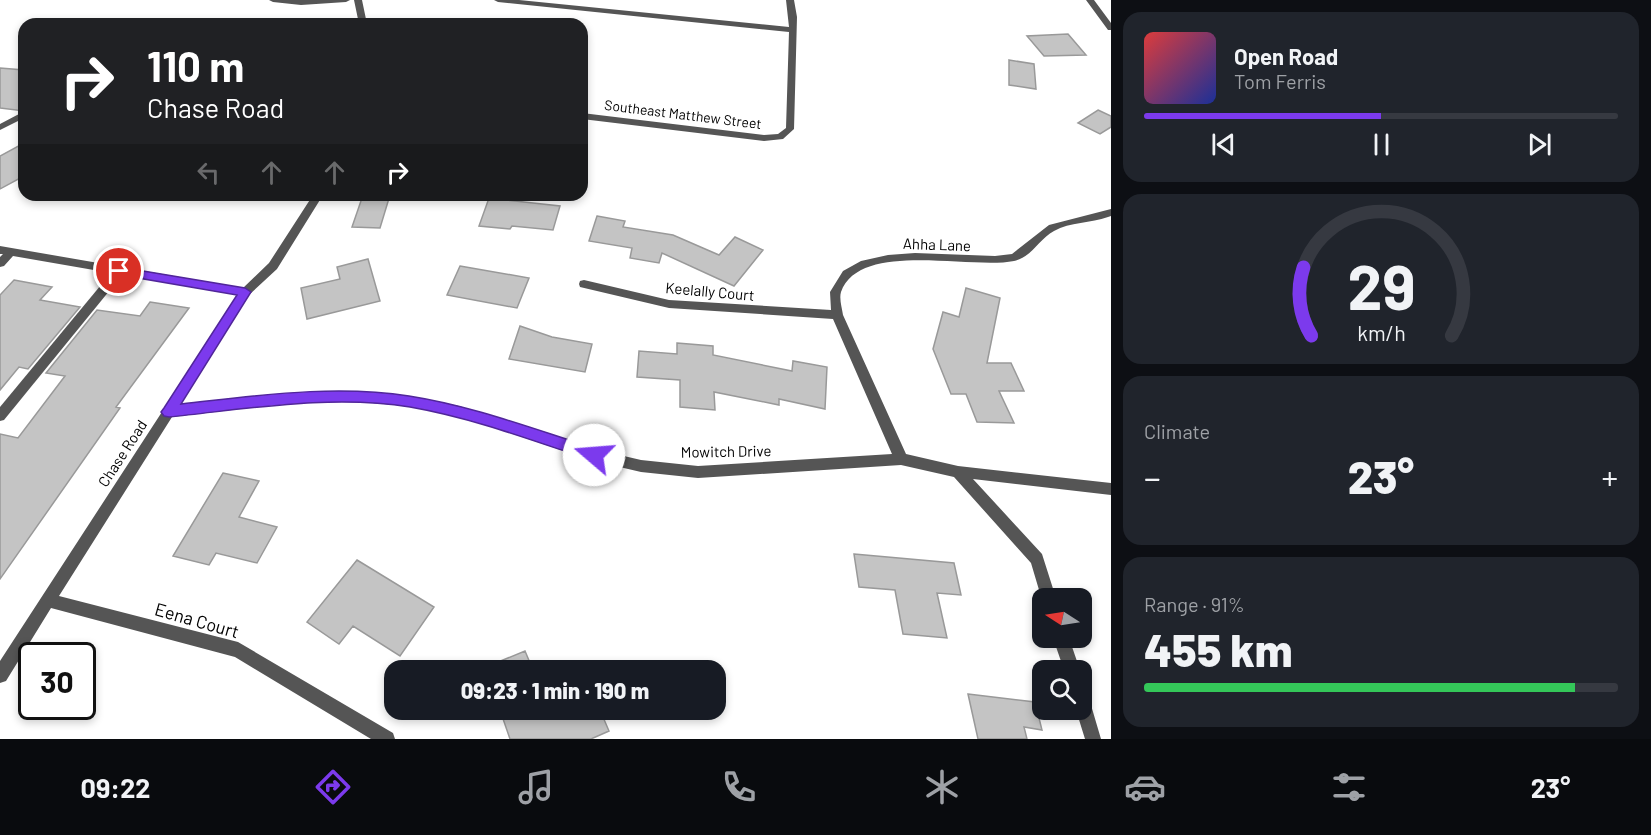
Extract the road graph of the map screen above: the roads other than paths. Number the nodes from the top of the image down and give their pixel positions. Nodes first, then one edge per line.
1 (273, 0) edge
2 (346, 0) edge
3 (358, 0) edge
4 (498, 0) edge
5 (790, 0) edge
6 (1090, 0) edge
7 (362, 18) edge
8 (1111, 28) edge
9 (792, 30) junction
10 (588, 117) edge
11 (18, 118) edge
12 (0, 128) edge
13 (314, 201) edge
14 (1111, 212) edge
15 (5, 251) edge
16 (0, 263) edge
17 (119, 271) junction
18 (584, 284) dead end
19 (245, 292) junction
20 (837, 315) junction
21 (169, 412) junction
22 (0, 416) edge
23 (901, 459) junction
24 (958, 472) junction
25 (1111, 489) edge
26 (1046, 588) edge
27 (48, 600) junction
28 (0, 675) edge
29 (1088, 720) edge
30 (387, 739) edge
31 (1093, 739) edge

1 - 2 street
3 - 7 street
4 - 9 street
5 - 9 street
6 - 8 street
9 - 10 street, Southeast Matthew Street
11 - 12 street
13 - 19 street, Chase Road
14 - 20 street, Ahha Lane
15 - 16 street
15 - 17 street
17 - 19 street
17 - 22 street
18 - 20 street, Keelally Court
19 - 21 street, Chase Road
20 - 23 street, Ahha Lane
21 - 23 street, Mowitch Drive
21 - 27 street, Chase Road
23 - 24 street, Mowitch Drive
24 - 25 street, Mowitch Drive
24 - 26 street
27 - 28 street, Chase Road
27 - 30 street, Eena Court
29 - 31 street

